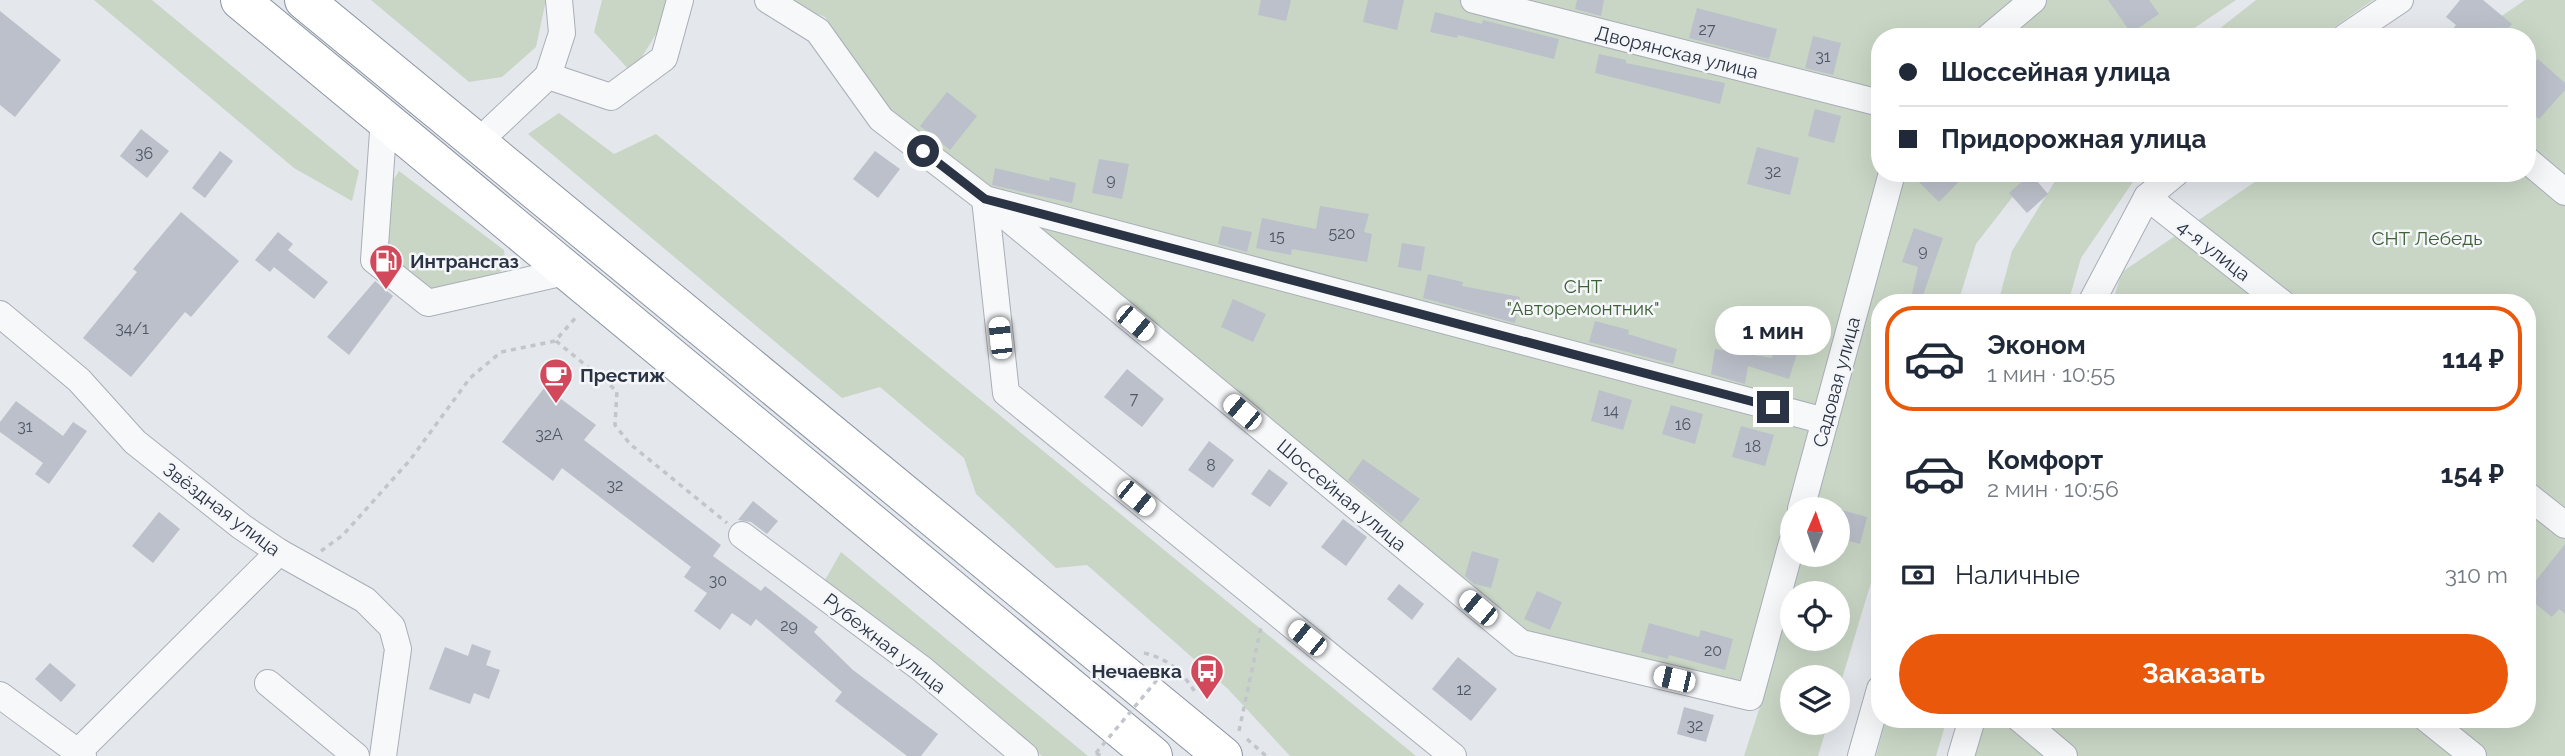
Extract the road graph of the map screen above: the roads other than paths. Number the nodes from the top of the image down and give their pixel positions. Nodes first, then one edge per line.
1 (240, 0) edge
2 (304, 0) edge
3 (559, 0) edge
4 (680, 0) edge
5 (768, 0) edge
6 (1474, 0) edge
7 (2033, 0) edge
8 (2400, 0) edge
9 (2000, 28) edge
10 (2366, 28) edge
11 (548, 76) junction
12 (1871, 101) edge
13 (384, 118) junction
14 (476, 144) junction
15 (2536, 168) edge
16 (1890, 182) edge
17 (2165, 182) edge
18 (2565, 192) edge
19 (2147, 197) junction
20 (985, 199) junction
21 (583, 282) junction
22 (2096, 294) edge
23 (2270, 294) edge
24 (0, 314) edge
25 (1825, 421) junction
26 (1804, 497) edge
27 (2536, 502) edge
28 (2565, 525) edge
29 (742, 535) road end
30 (279, 552) junction
31 (1786, 567) edge
32 (268, 683) dead end
33 (0, 695) edge
34 (1871, 721) edge
35 (1969, 728) edge
36 (2031, 728) edge
37 (2438, 728) edge
38 (1231, 744) edge
39 (78, 755) edge
40 (356, 756) edge
41 (383, 756) edge
42 (1024, 756) edge
43 (1153, 756) edge
44 (1453, 756) edge
45 (1861, 756) edge
46 (1961, 756) edge
47 (2064, 756) edge
48 (2473, 756) edge

1 - 13 highway
2 - 14 highway
3 - 11 street
4 - 11 street
5 - 20 street, Шоссейная улица
6 - 12 street, Дворянская улица
7 - 9 street
8 - 10 street
11 - 14 street
13 - 21 highway
13 - 21 street
14 - 38 highway
15 - 18 street
16 - 25 street, Садовая улица
17 - 19 street
19 - 22 street
19 - 23 street, 4-я улица
20 - 25 street
20 - 31 street, Шоссейная улица
20 - 44 street
21 - 43 highway
24 - 30 street, Звёздная улица
25 - 26 street, Садовая улица
27 - 28 street
29 - 42 street, Рубежная улица
30 - 39 street
30 - 41 street, Звёздная улица
32 - 40 street
33 - 39 street
34 - 45 street
35 - 46 street
36 - 47 street
37 - 48 street

